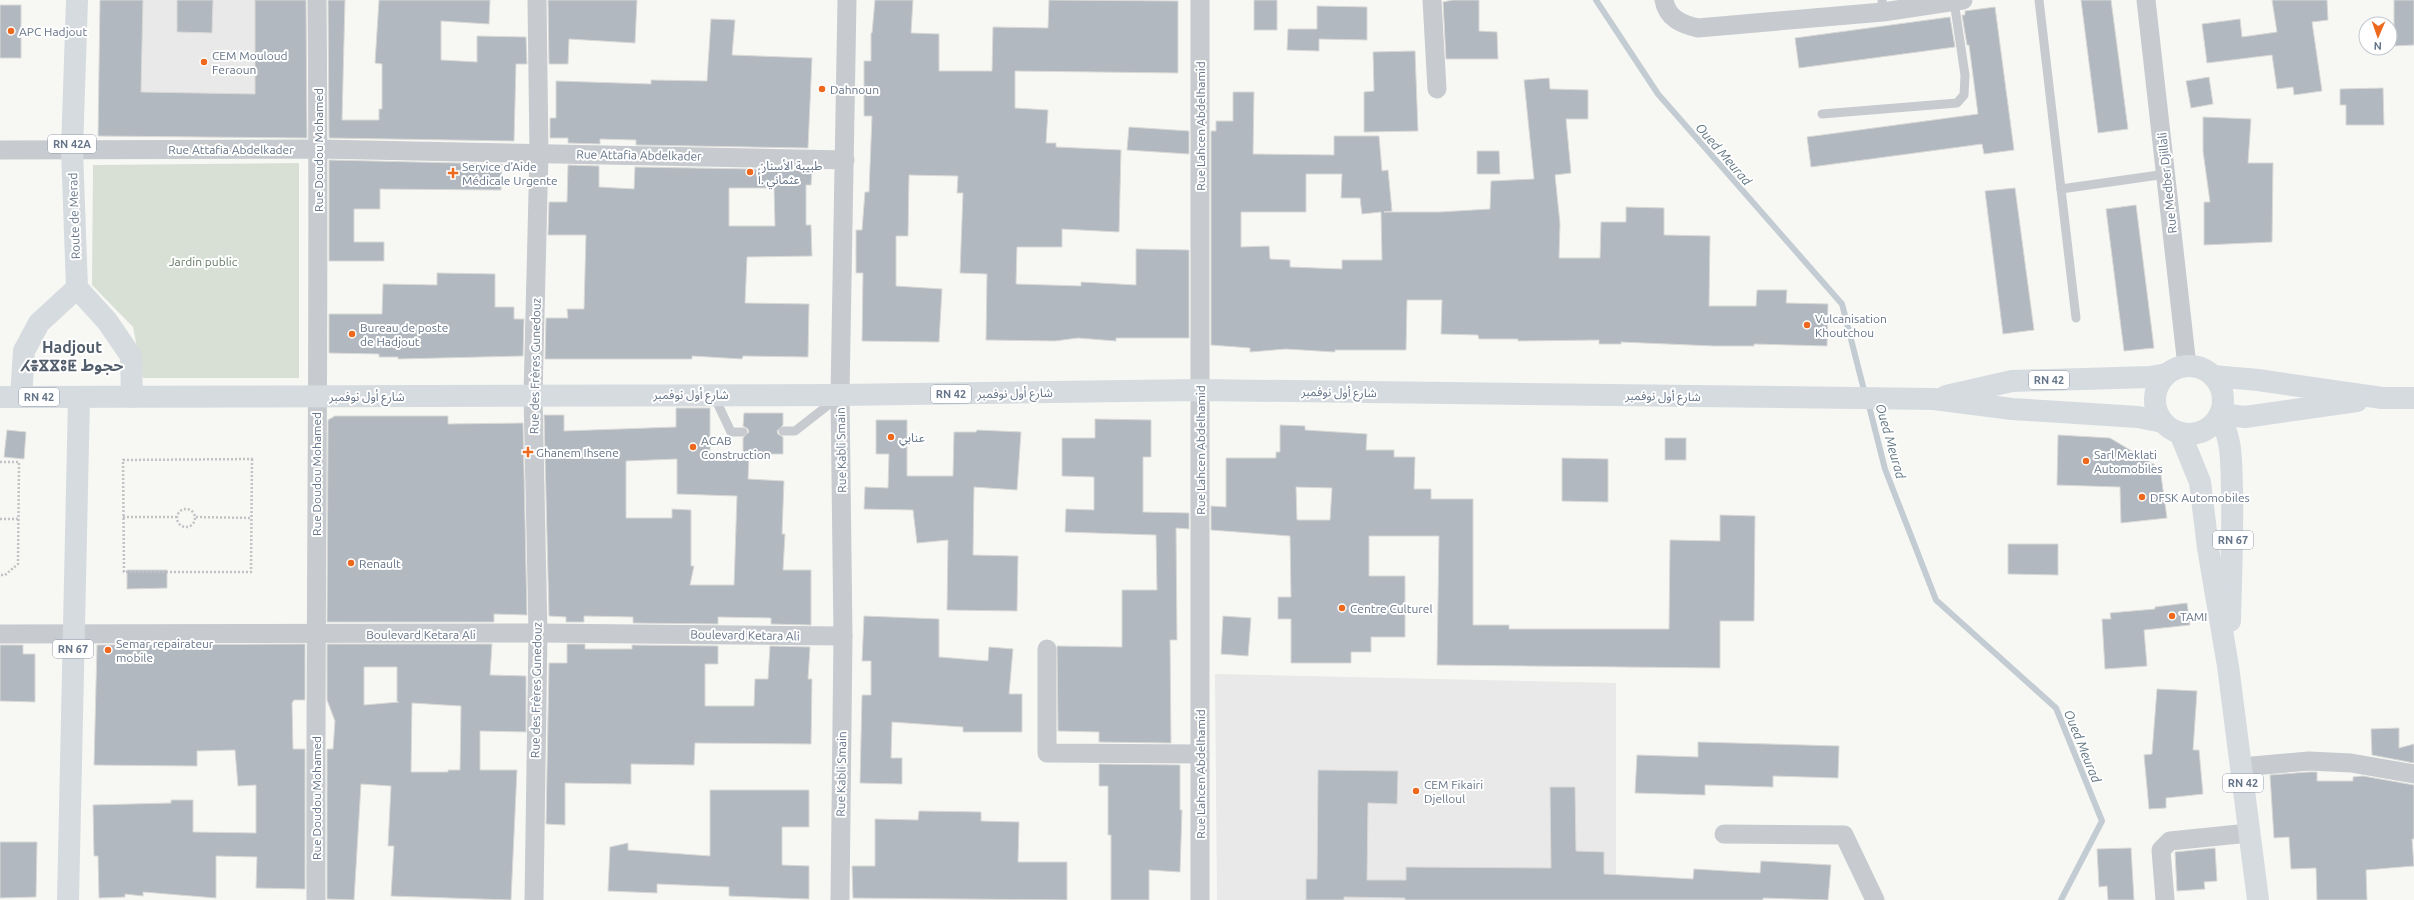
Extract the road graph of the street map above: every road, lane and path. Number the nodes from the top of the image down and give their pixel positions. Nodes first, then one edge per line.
1 (77, 0) edge
2 (317, 0) edge
3 (538, 0) edge
4 (847, 0) edge
5 (1200, 0) edge
6 (1432, 0) edge
7 (1664, 0) edge
8 (2039, 0) edge
9 (2146, 0) edge
10 (1959, 1) edge
11 (1882, 6) edge
12 (1437, 89) dead end
13 (1822, 114) dead end
14 (319, 149) junction
15 (0, 150) edge
16 (72, 150) junction
17 (539, 153) junction
18 (846, 160) junction
19 (2166, 174) junction
20 (2061, 189) junction
21 (77, 288) junction
22 (2076, 318) dead end
23 (2187, 366) junction
24 (2167, 374) junction
25 (2213, 376) junction
26 (1200, 390) junction
27 (714, 394) junction
28 (534, 395) junction
29 (840, 395) junction
30 (317, 396) junction
31 (11, 397) edge
32 (132, 397) junction
33 (79, 398) junction
34 (2382, 398) junction
35 (2414, 398) edge
36 (1925, 399) junction
37 (2220, 415) junction
38 (2171, 427) junction
39 (783, 431) dead end
40 (743, 432) dead end
41 (0, 462) edge
42 (123, 517) junction
43 (177, 517) junction
44 (196, 517) junction
45 (252, 518) junction
46 (0, 519) edge
47 (19, 519) junction
48 (0, 575) edge
49 (538, 633) junction
50 (0, 634) edge
51 (315, 634) junction
52 (73, 636) junction
53 (843, 636) junction
54 (1047, 649) dead end
55 (2228, 666) junction
56 (1200, 754) junction
57 (2241, 767) junction
58 (2414, 774) edge
59 (2249, 833) junction
60 (1724, 834) dead end
61 (68, 900) edge
62 (316, 900) edge
63 (534, 900) edge
64 (840, 900) edge
65 (1200, 900) edge
66 (1875, 900) edge
67 (2165, 900) edge
68 (2258, 900) edge

1 - 16 main road, Route de Merad / RN 42A
2 - 14 street, Rue Doudou Mohamed
3 - 17 street, Rue des Frères Gunedouz
4 - 18 street, Rue Kabli Smain
5 - 26 street, Rue Lahcen Abdelhamid
6 - 12 street
7 - 11 street
8 - 20 lane
9 - 19 street, Rue Medber Djillali
10 - 11 street
10 - 13 lane
14 - 16 street, Rue Attafia Abdelkader
14 - 17 street, Rue Attafia Abdelkader
14 - 30 street, Rue Doudou Mohamed
15 - 16 street, Rue Attafia Abdelkader
16 - 21 main road, Route de Merad / RN 42A
17 - 18 street, Rue Attafia Abdelkader
17 - 28 street, Rue des Frères Gunedouz
18 - 29 street, Rue Kabli Smain
19 - 20 lane
19 - 23 street, Rue Medber Djillali
20 - 22 lane
21 - 31 main road
21 - 32 main road
23 - 24 main road
23 - 25 main road
24 - 36 main road, RN 42
24 - 38 main road
25 - 34 main road
25 - 37 main road
26 - 29 main road, شارع أول نوفمبر / RN 42
26 - 36 main road, شارع أول نوفمبر / RN 42
26 - 56 street, Rue Lahcen Abdelhamid
27 - 28 main road, شارع أول نوفمبر / RN 42
27 - 29 main road, شارع أول نوفمبر / RN 42
27 - 40 lane
28 - 30 main road, شارع أول نوفمبر / RN 42
28 - 49 street, Rue des Frères Gunedouz
29 - 39 lane
29 - 53 street, Rue Kabli Smain
30 - 32 main road, شارع أول نوفمبر / RN 42
30 - 51 street, Rue Doudou Mohamed
31 - 33 main road, شارع أول نوفمبر / RN 42
32 - 33 main road, شارع أول نوفمبر / RN 42
33 - 52 main road, RN 67
34 - 35 main road
34 - 37 main road
36 - 38 main road, RN 42
37 - 38 main road
37 - 55 main road, RN 67
38 - 55 main road, RN 67
41 - 47 path
42 - 43 path
42 - 45 path
42 - 45 path
43 - 44 path
43 - 44 path
44 - 45 path
46 - 47 path
47 - 48 path
49 - 51 street, Boulevard Ketara Ali
49 - 53 street, Boulevard Ketara Ali
49 - 63 street, Rue des Frères Gunedouz
50 - 52 street, Boulevard Ketara Ali
51 - 52 street, Boulevard Ketara Ali
51 - 62 street, Rue Doudou Mohamed
52 - 61 main road, RN 67
53 - 64 street, Rue Kabli Smain
54 - 56 street
55 - 57 main road, RN 42
56 - 65 street, Rue Lahcen Abdelhamid
57 - 58 street
57 - 59 main road, RN 42
59 - 67 street
59 - 68 main road, RN 42
60 - 66 street

